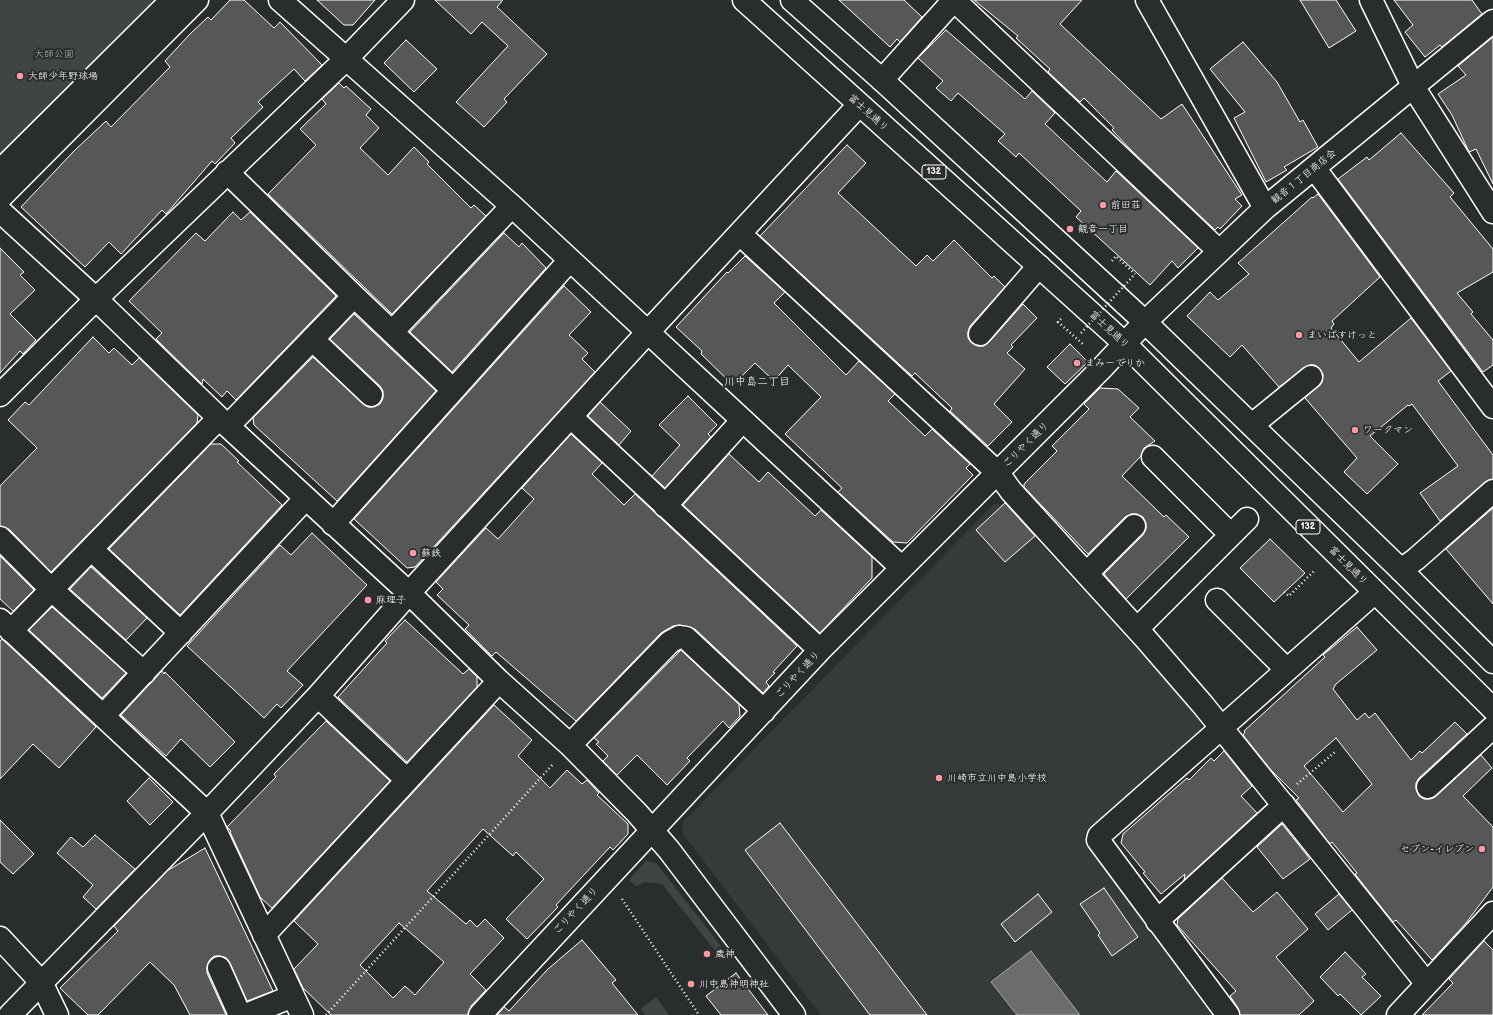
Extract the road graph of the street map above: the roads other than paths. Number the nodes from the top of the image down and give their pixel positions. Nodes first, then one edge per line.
1 (172, 0) edge
2 (197, 0) edge
3 (280, 0) edge
4 (403, 0) edge
5 (744, 0) edge
6 (792, 0) edge
7 (954, 0) edge
8 (1148, 0) edge
9 (1371, 0) edge
10 (1493, 21) edge
11 (346, 59) junction
12 (882, 80) junction
13 (1414, 88) junction
14 (859, 105) junction
15 (1315, 169) junction
16 (0, 171) edge
17 (227, 172) junction
18 (0, 198) edge
19 (512, 206) junction
20 (1265, 208) junction
21 (0, 211) edge
22 (1493, 212) edge
23 (740, 234) junction
24 (1219, 251) junction
25 (570, 260) junction
26 (1039, 266) junction
27 (354, 296) junction
28 (96, 299) junction
29 (1145, 322) junction
30 (392, 332) junction
31 (647, 333) junction
32 (980, 334) dead end
33 (312, 339) junction
34 (1124, 343) junction
35 (1311, 377) dead end
36 (452, 389) junction
37 (0, 395) edge
38 (371, 395) dead end
39 (1493, 407) edge
40 (570, 417) junction
41 (742, 421) junction
42 (224, 422) junction
43 (1252, 425) junction
44 (1153, 457) dead end
45 (998, 473) junction
46 (1493, 491) edge
47 (306, 498) junction
48 (665, 506) junction
49 (1247, 518) dead end
50 (333, 524) junction
51 (1134, 526) dead end
52 (1231, 535) junction
53 (0, 538) edge
54 (92, 549) junction
55 (902, 568) junction
56 (1401, 570) junction
57 (1087, 573) junction
58 (52, 590) junction
59 (409, 593) junction
60 (1374, 593) junction
61 (1217, 600) dead end
62 (6, 626) edge
63 (1137, 629) junction
64 (180, 634) junction
65 (820, 650) junction
66 (1493, 662) edge
67 (1287, 670) junction
68 (144, 673) junction
69 (499, 680) junction
70 (318, 696) junction
71 (1493, 710) edge
72 (764, 711) junction
73 (103, 716) junction
74 (1222, 727) junction
75 (1493, 728) edge
76 (570, 746) junction
77 (407, 780) junction
78 (1428, 787) dead end
79 (1282, 802) junction
80 (207, 813) junction
81 (652, 830) junction
82 (1493, 913) edge
83 (1157, 921) junction
84 (264, 935) junction
85 (0, 938) edge
86 (218, 968) dead end
87 (41, 982) junction
88 (1427, 984) junction
89 (297, 1005) edge
90 (1409, 1011) edge
91 (10, 1015) edge
92 (57, 1015) edge
93 (240, 1015) edge
94 (246, 1015) edge
95 (480, 1015) edge
96 (794, 1015) edge
97 (1228, 1015) edge

1 - 16 main road
2 - 18 main road
3 - 11 main road
4 - 11 main road
5 - 14 main road, 富士見通り / 132
6 - 12 main road
7 - 12 main road
7 - 24 main road
8 - 20 main road
9 - 13 main road
10 - 13 main road, 観音１丁目商店会
11 - 17 main road
11 - 19 main road
12 - 29 main road
13 - 15 main road, 観音１丁目商店会
13 - 22 main road
14 - 23 main road
14 - 26 main road, 富士見通り / 132
15 - 20 main road, 観音１丁目商店会
15 - 39 main road
17 - 27 main road
17 - 28 main road
19 - 25 main road
19 - 30 main road
20 - 24 main road, 観音１丁目商店会
21 - 28 main road
23 - 31 main road
23 - 45 main road
24 - 29 main road, 観音１丁目商店会
25 - 31 main road
25 - 36 main road
26 - 32 main road
26 - 34 main road, 富士見通り / 132
27 - 30 main road
27 - 33 main road
28 - 37 main road
28 - 42 main road
29 - 34 main road, 観音１丁目商店会
29 - 43 main road
30 - 36 main road
31 - 40 main road
31 - 41 main road
33 - 38 main road
33 - 42 main road
34 - 45 main road, ごりやく通り
34 - 60 main road, 富士見通り / 132
35 - 43 main road
36 - 50 main road
40 - 48 main road
40 - 59 main road
41 - 48 main road
41 - 55 main road
42 - 47 main road
42 - 54 main road
43 - 56 main road
44 - 52 main road
45 - 55 main road, ごりやく通り
45 - 57 main road
46 - 56 main road
47 - 50 main road
47 - 64 main road
48 - 65 main road
49 - 52 main road
50 - 59 main road
51 - 57 main road
52 - 63 main road
53 - 58 main road
54 - 58 main road
54 - 64 main road
55 - 65 main road, ごりやく通り
56 - 66 main road
57 - 63 main road
58 - 62 main road
58 - 68 main road
59 - 69 main road
59 - 70 main road
60 - 67 main road
60 - 71 main road, 富士見通り / 132
61 - 67 main road
62 - 73 main road
63 - 74 main road
64 - 68 main road
65 - 72 main road, ごりやく通り
67 - 74 main road
68 - 73 main road
69 - 76 main road
69 - 77 main road
70 - 77 main road
70 - 80 main road
72 - 76 main road
72 - 81 main road, ごりやく通り
73 - 80 main road
74 - 79 main road
74 - 83 main road
75 - 78 main road
76 - 81 main road
77 - 84 main road
79 - 83 main road
79 - 88 main road
80 - 84 main road
80 - 87 main road
81 - 95 main road, ごりやく通り
81 - 96 main road
82 - 88 main road
83 - 97 main road
84 - 89 main road
85 - 87 main road
86 - 93 main road
87 - 91 main road
87 - 92 main road
88 - 90 main road
89 - 94 main road

